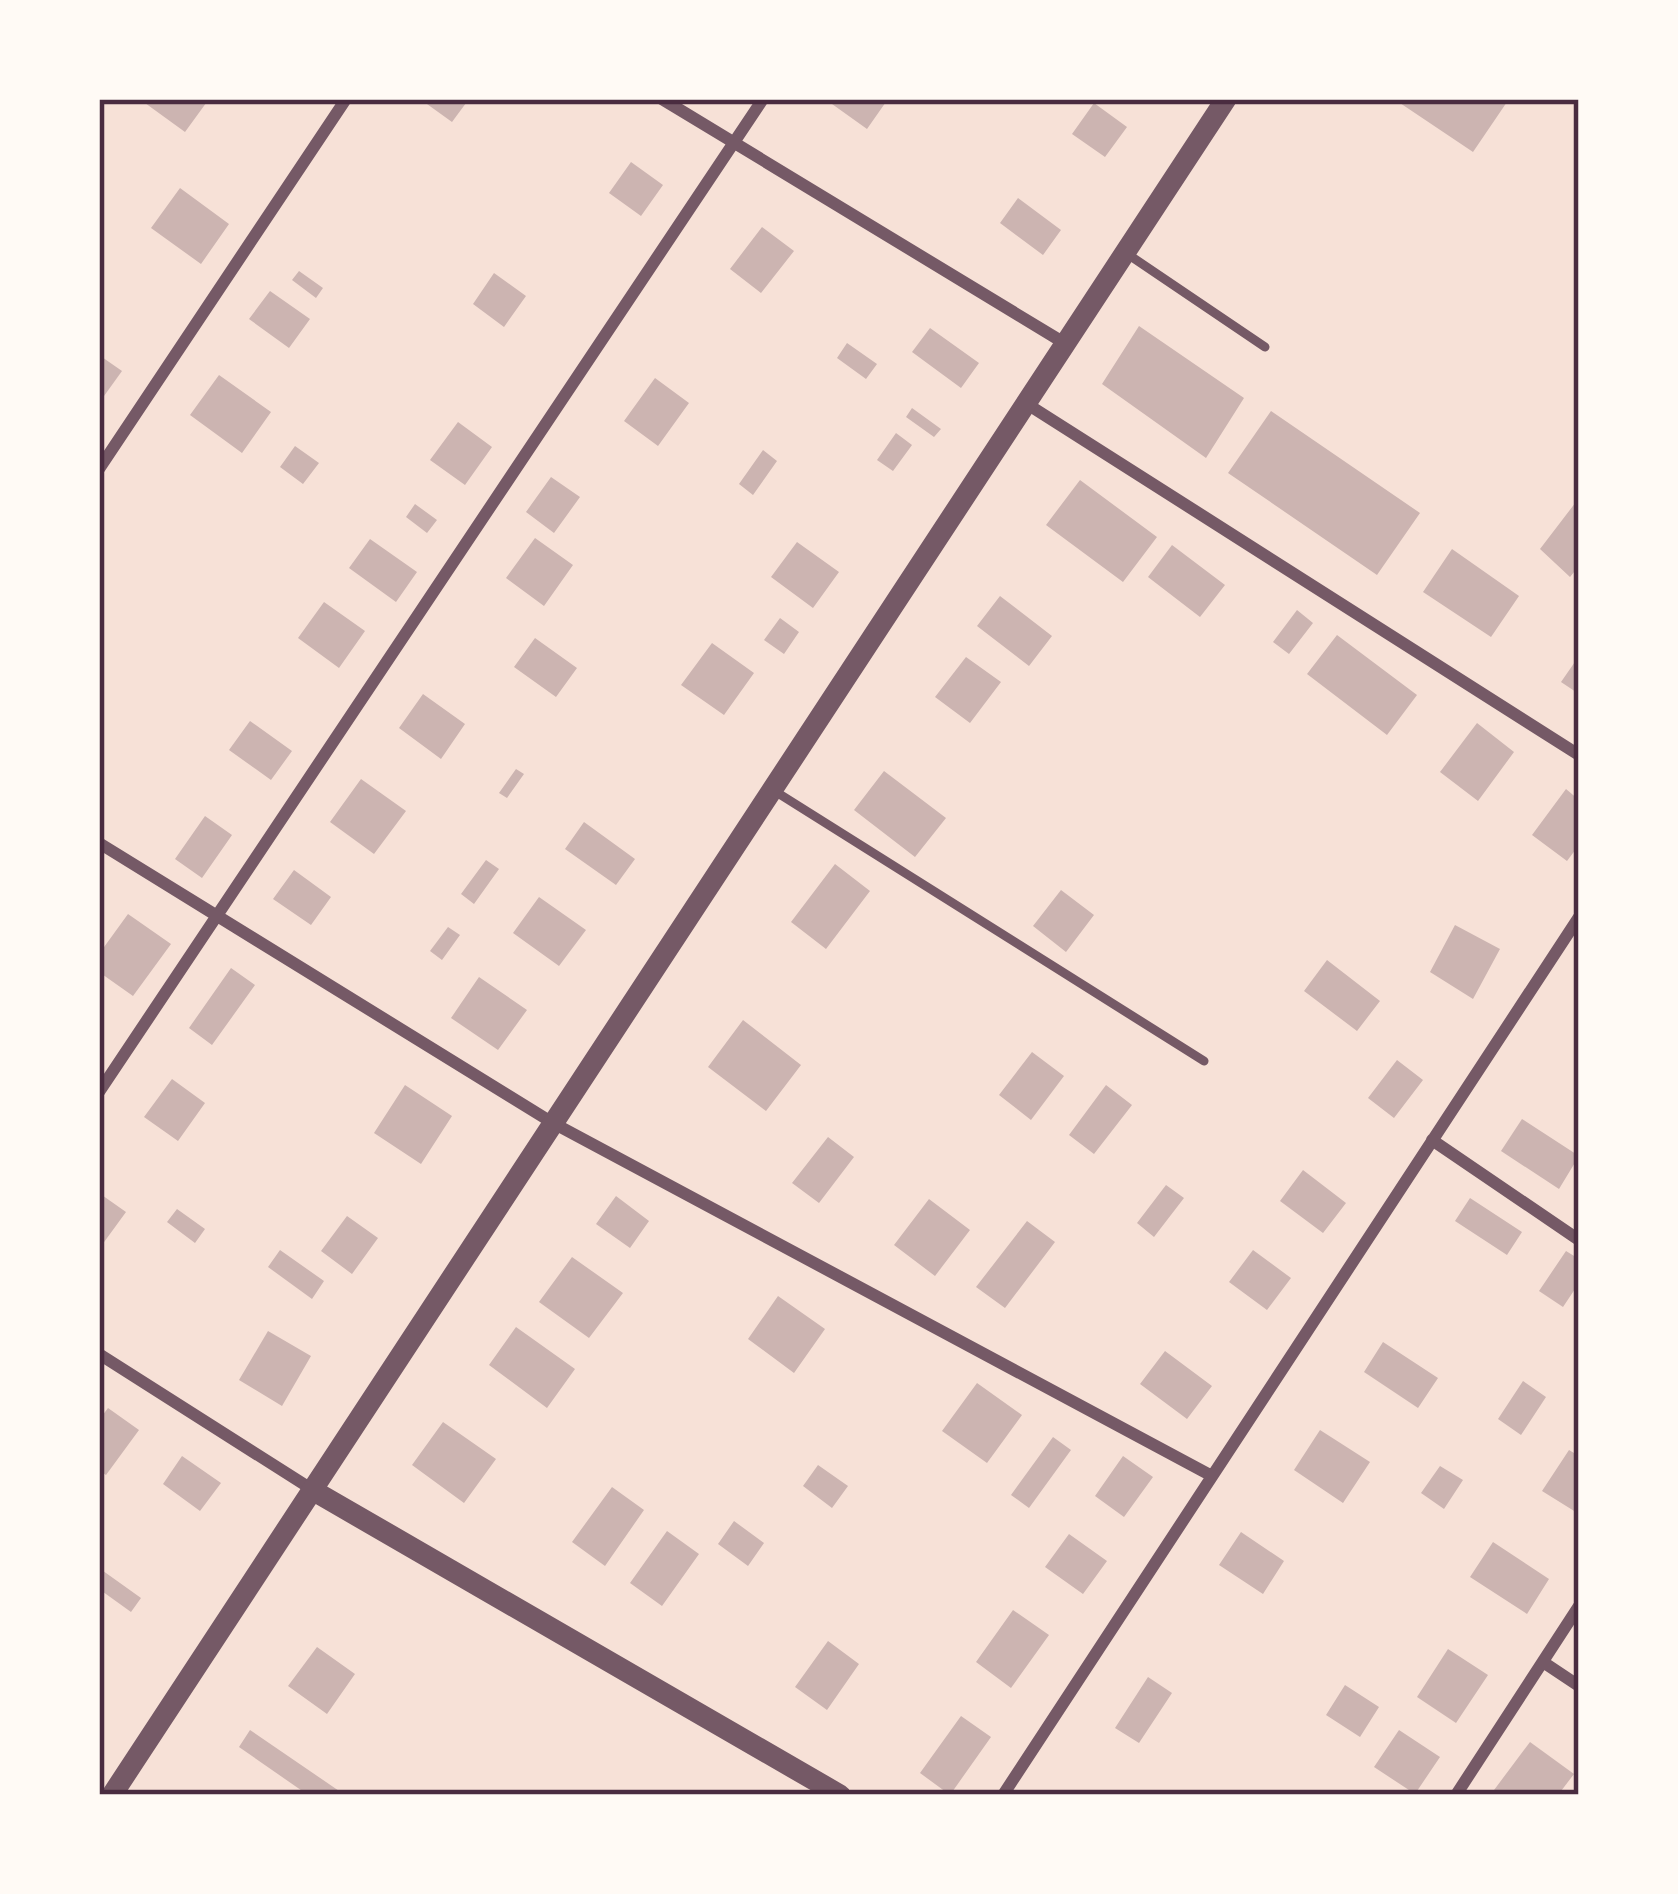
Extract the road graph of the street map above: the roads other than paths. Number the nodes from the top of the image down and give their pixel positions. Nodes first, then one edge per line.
1 (346, 99) edge
2 (662, 99) edge
3 (764, 99) edge
4 (1226, 99) edge
5 (734, 142) junction
6 (1126, 253) junction
7 (1066, 344) junction
8 (1265, 347) dead end
9 (1028, 404) junction
10 (99, 469) edge
11 (1579, 755) edge
12 (772, 790) junction
13 (99, 843) edge
14 (217, 916) junction
15 (1579, 916) edge
16 (1204, 1060) dead end
17 (99, 1092) edge
18 (553, 1124) junction
19 (1432, 1140) junction
20 (1579, 1240) edge
21 (99, 1354) edge
22 (1212, 1476) junction
23 (314, 1491) junction
24 (1579, 1606) edge
25 (1543, 1662) junction
26 (1579, 1686) edge
27 (112, 1795) edge
28 (839, 1795) edge
29 (1003, 1795) edge
30 (1456, 1795) edge

1 - 10 street
2 - 5 street
3 - 5 street
4 - 6 street
5 - 7 street
5 - 14 street
6 - 7 street
6 - 8 lane
7 - 9 street
9 - 11 street
9 - 12 street
12 - 16 lane
12 - 18 street
13 - 14 street
14 - 17 street
14 - 18 street
15 - 19 street
18 - 22 street
18 - 23 street
19 - 20 street
19 - 22 street
21 - 23 street
22 - 29 street
23 - 27 street
23 - 28 street
24 - 25 street
25 - 26 street
25 - 30 street

